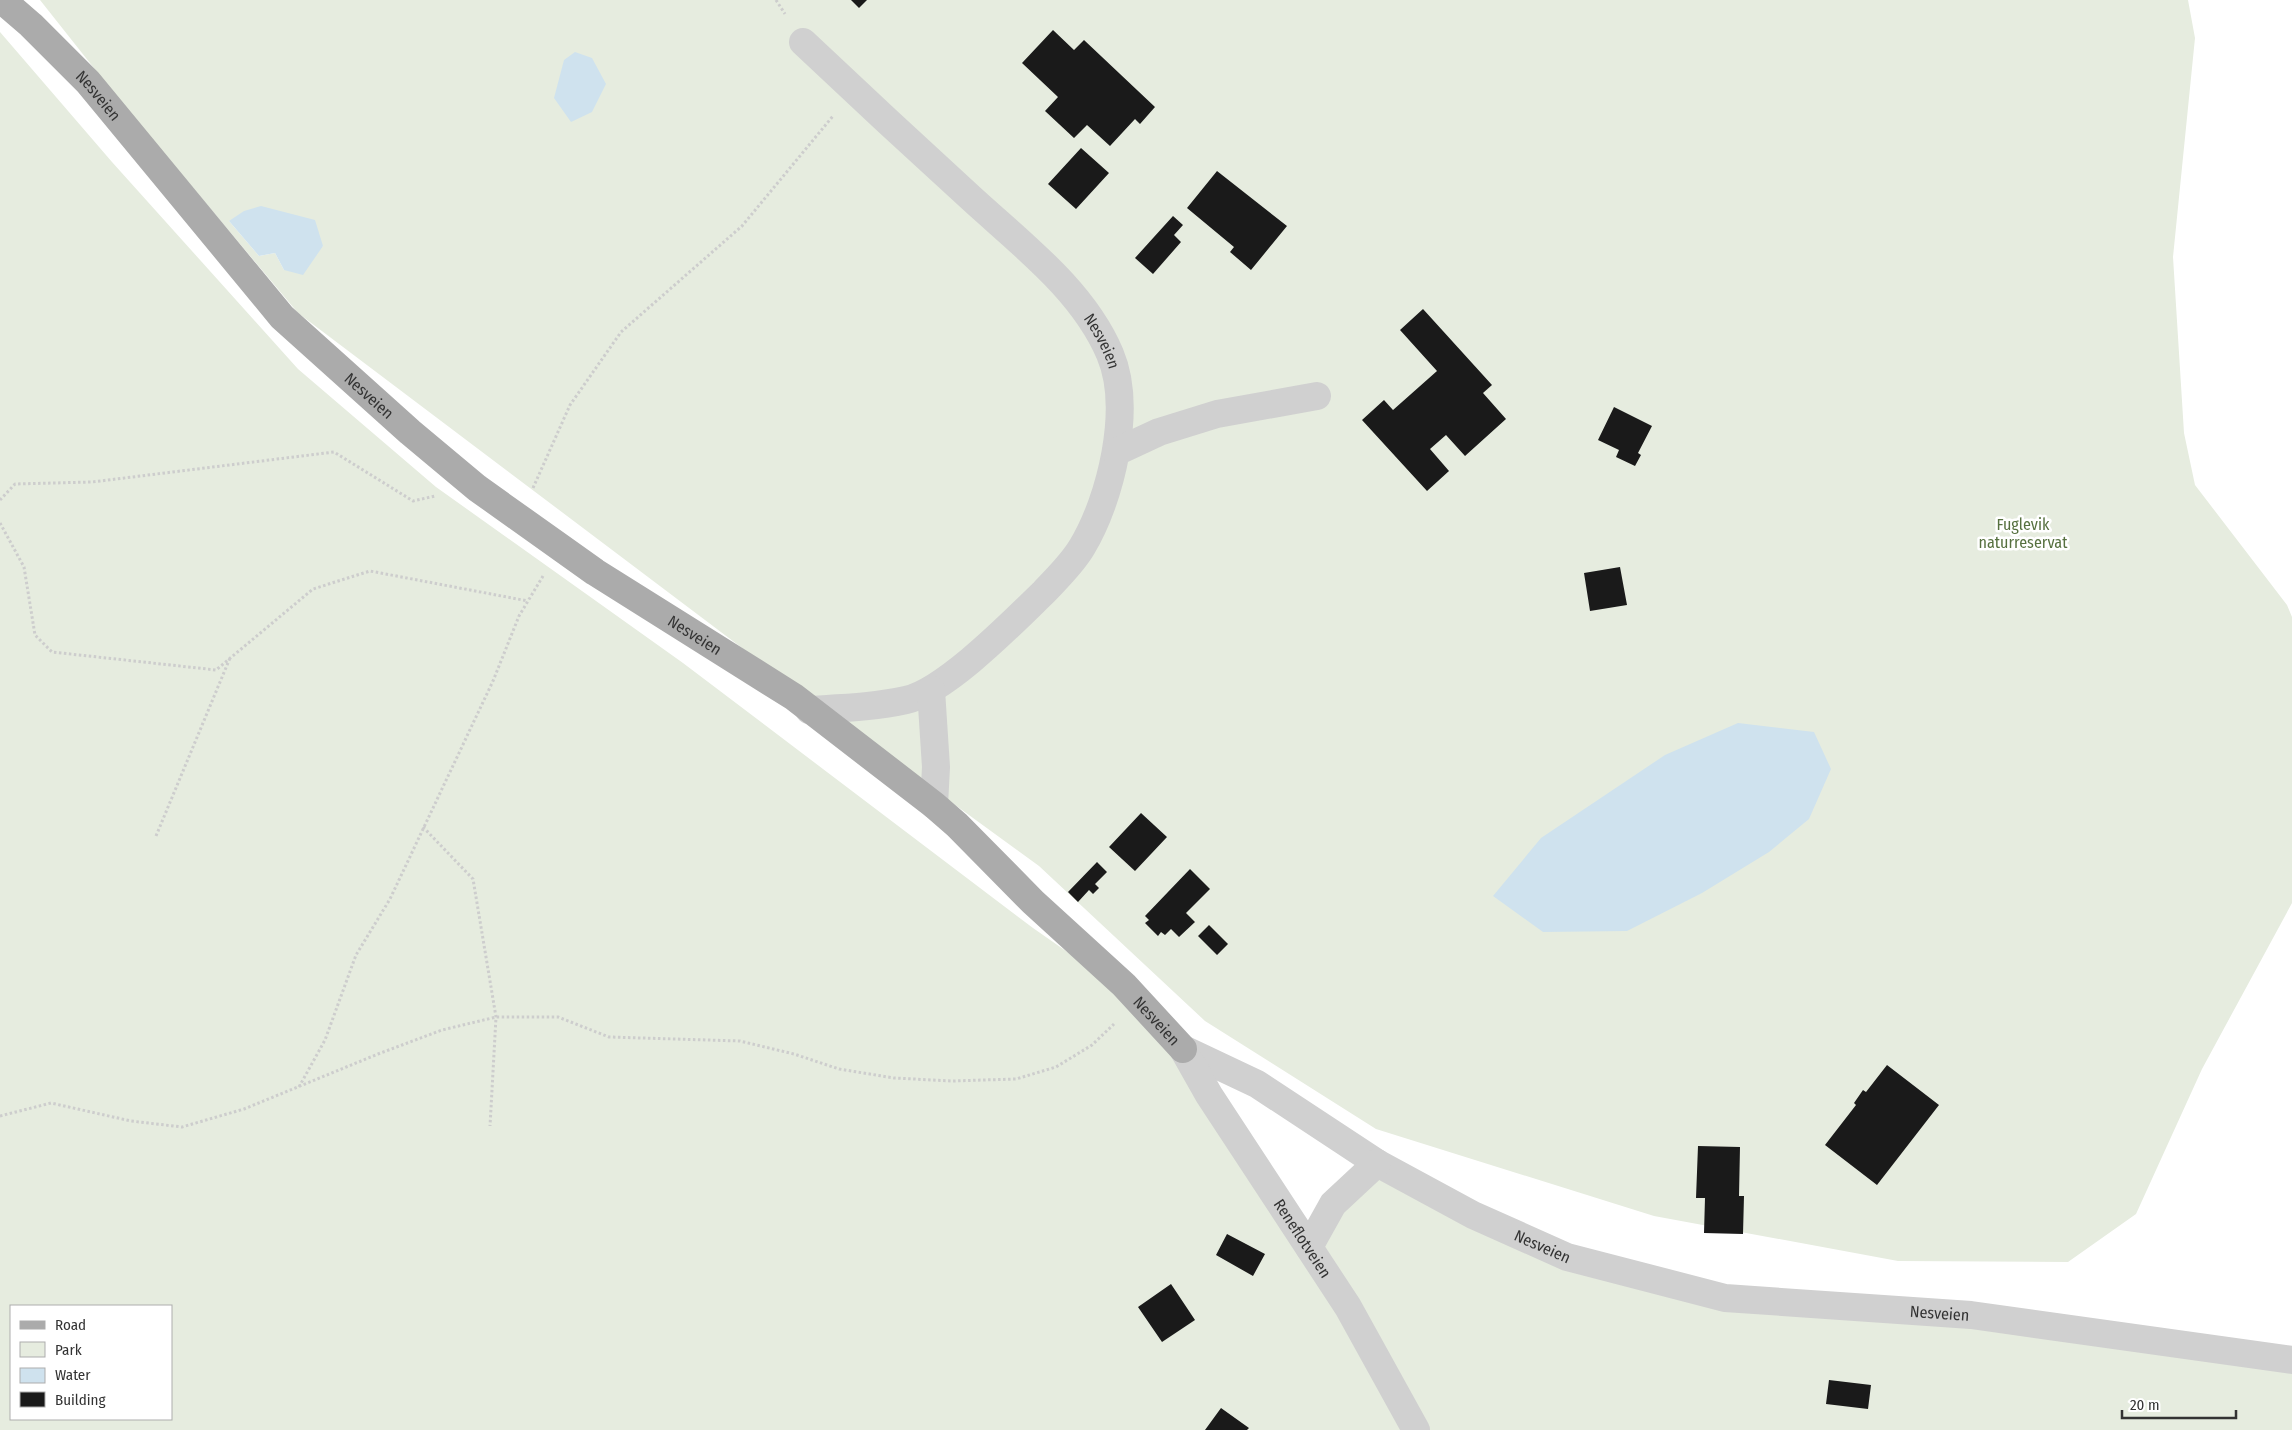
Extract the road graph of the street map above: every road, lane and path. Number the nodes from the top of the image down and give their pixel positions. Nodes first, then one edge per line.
1 (2, 0) edge
2 (803, 42) dead end
3 (854, 90) junction
4 (1317, 396) dead end
5 (1116, 452) junction
6 (477, 488) junction
7 (0, 500) edge
8 (521, 519) junction
9 (0, 523) edge
10 (560, 547) junction
11 (528, 601) junction
12 (230, 658) junction
13 (931, 690) junction
14 (809, 710) junction
15 (934, 805) junction
16 (423, 827) junction
17 (156, 836) dead end
18 (1140, 1000) junction
19 (496, 1017) junction
20 (1183, 1049) junction
21 (299, 1087) junction
22 (0, 1116) edge
23 (490, 1126) dead end
24 (1377, 1163) junction
25 (1309, 1247) junction
26 (2292, 1360) edge
27 (1416, 1430) edge

1 - 6 main road, Nesveien
2 - 3 street, Nesveien
3 - 5 street, Nesveien
3 - 8 path
4 - 5 street
5 - 13 street, Nesveien
6 - 7 path
6 - 8 main road, Nesveien
8 - 10 main road, Nesveien
9 - 12 path
10 - 11 path
10 - 14 main road, Nesveien
11 - 12 path
11 - 16 path
12 - 17 path
13 - 14 street, Nesveien
13 - 15 street
14 - 15 main road, Nesveien
15 - 18 main road, Nesveien
16 - 19 path
16 - 21 path
18 - 19 path
18 - 20 main road, Nesveien
19 - 21 path
19 - 23 path
20 - 24 street, Nesveien
20 - 25 street, Reneflotveien
21 - 22 path
24 - 25 street
24 - 26 street, Nesveien
25 - 27 street, Reneflotveien

